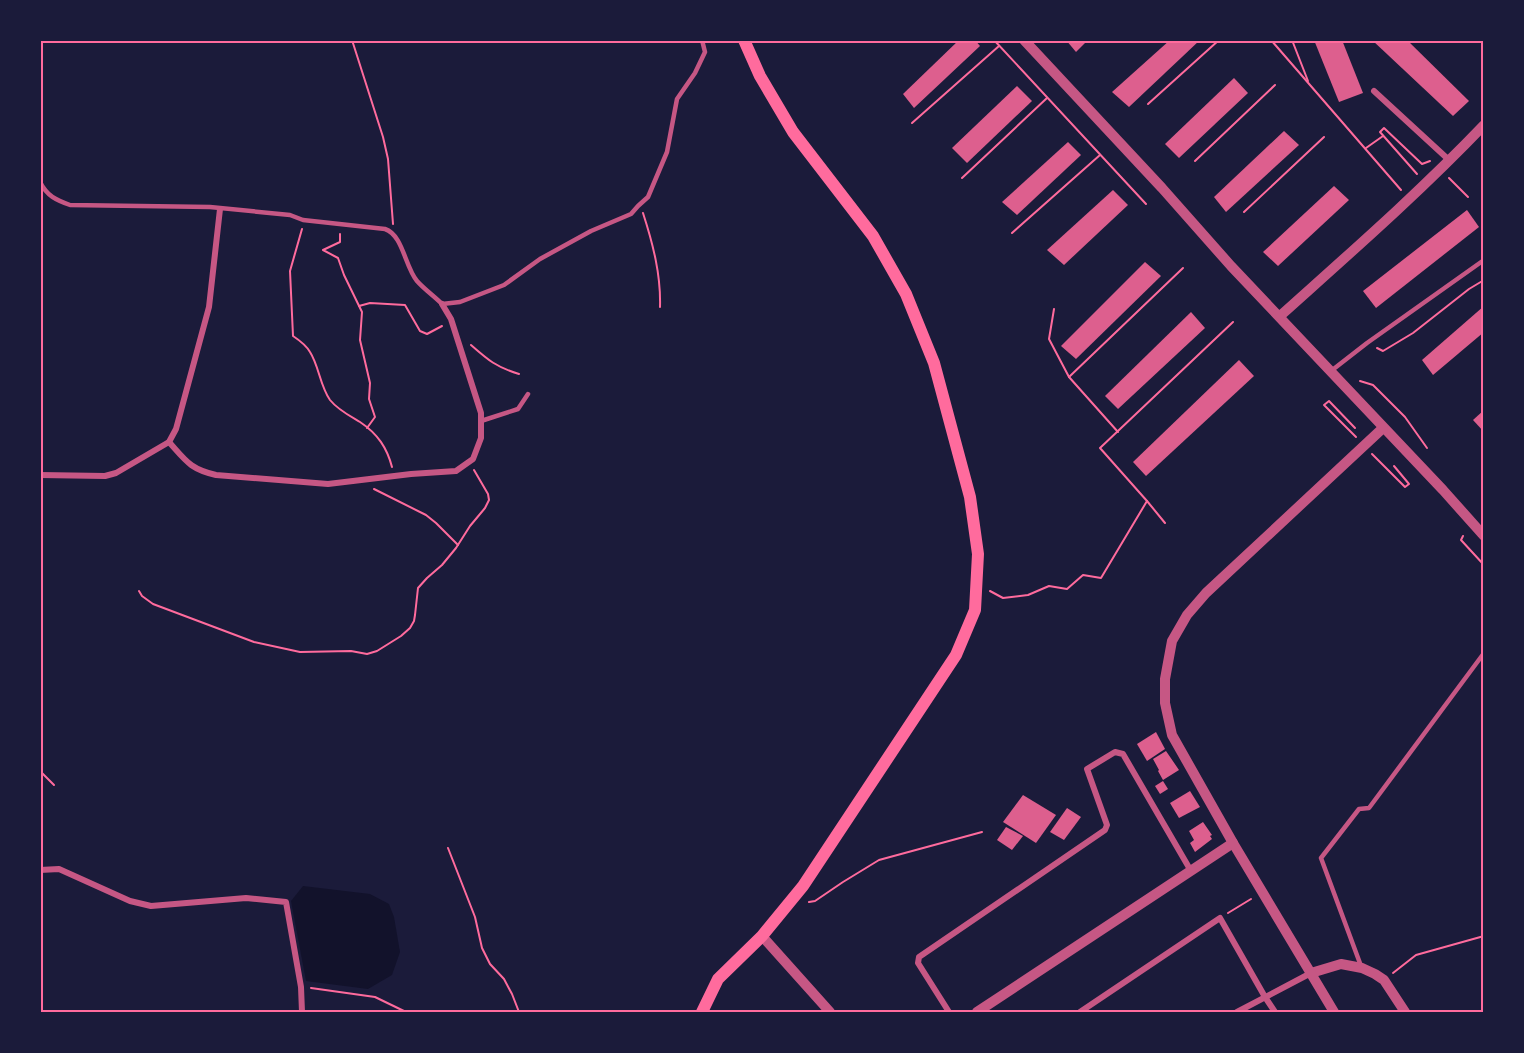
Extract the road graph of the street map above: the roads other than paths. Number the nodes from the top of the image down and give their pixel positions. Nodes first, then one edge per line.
1 (702, 40) edge
2 (744, 40) edge
3 (1024, 40) edge
4 (1374, 91) dead end
5 (1484, 125) edge
6 (1450, 161) junction
7 (40, 182) edge
8 (220, 209) junction
9 (1484, 260) edge
10 (442, 304) junction
11 (1280, 316) junction
12 (1331, 372) junction
13 (528, 394) dead end
14 (481, 421) junction
15 (1383, 428) junction
16 (169, 442) junction
17 (40, 475) edge
18 (1484, 537) edge
19 (1484, 653) edge
20 (1233, 843) junction
21 (40, 870) edge
22 (1191, 871) junction
23 (762, 936) junction
24 (1362, 968) junction
25 (1311, 973) junction
26 (1265, 998) junction
27 (302, 1012) edge
28 (702, 1012) edge
29 (830, 1012) edge
30 (949, 1012) edge
31 (977, 1012) edge
32 (1080, 1012) edge
33 (1237, 1012) edge
34 (1275, 1012) edge
35 (1334, 1012) edge
36 (1405, 1012) edge

1 - 10 lane
2 - 23 main road
3 - 11 street
4 - 6 street
5 - 6 street
6 - 11 street
7 - 8 lane
8 - 10 lane
8 - 16 street
9 - 12 lane
10 - 14 street
11 - 12 street
12 - 15 street
13 - 14 lane
14 - 16 street
15 - 18 street
15 - 20 street
16 - 17 street
19 - 24 lane
20 - 22 street
20 - 25 street
21 - 27 street
22 - 30 street
22 - 31 street
23 - 28 main road
23 - 29 street
24 - 25 street
24 - 36 street
25 - 26 street
25 - 35 street
26 - 32 street
26 - 33 street
26 - 34 street

